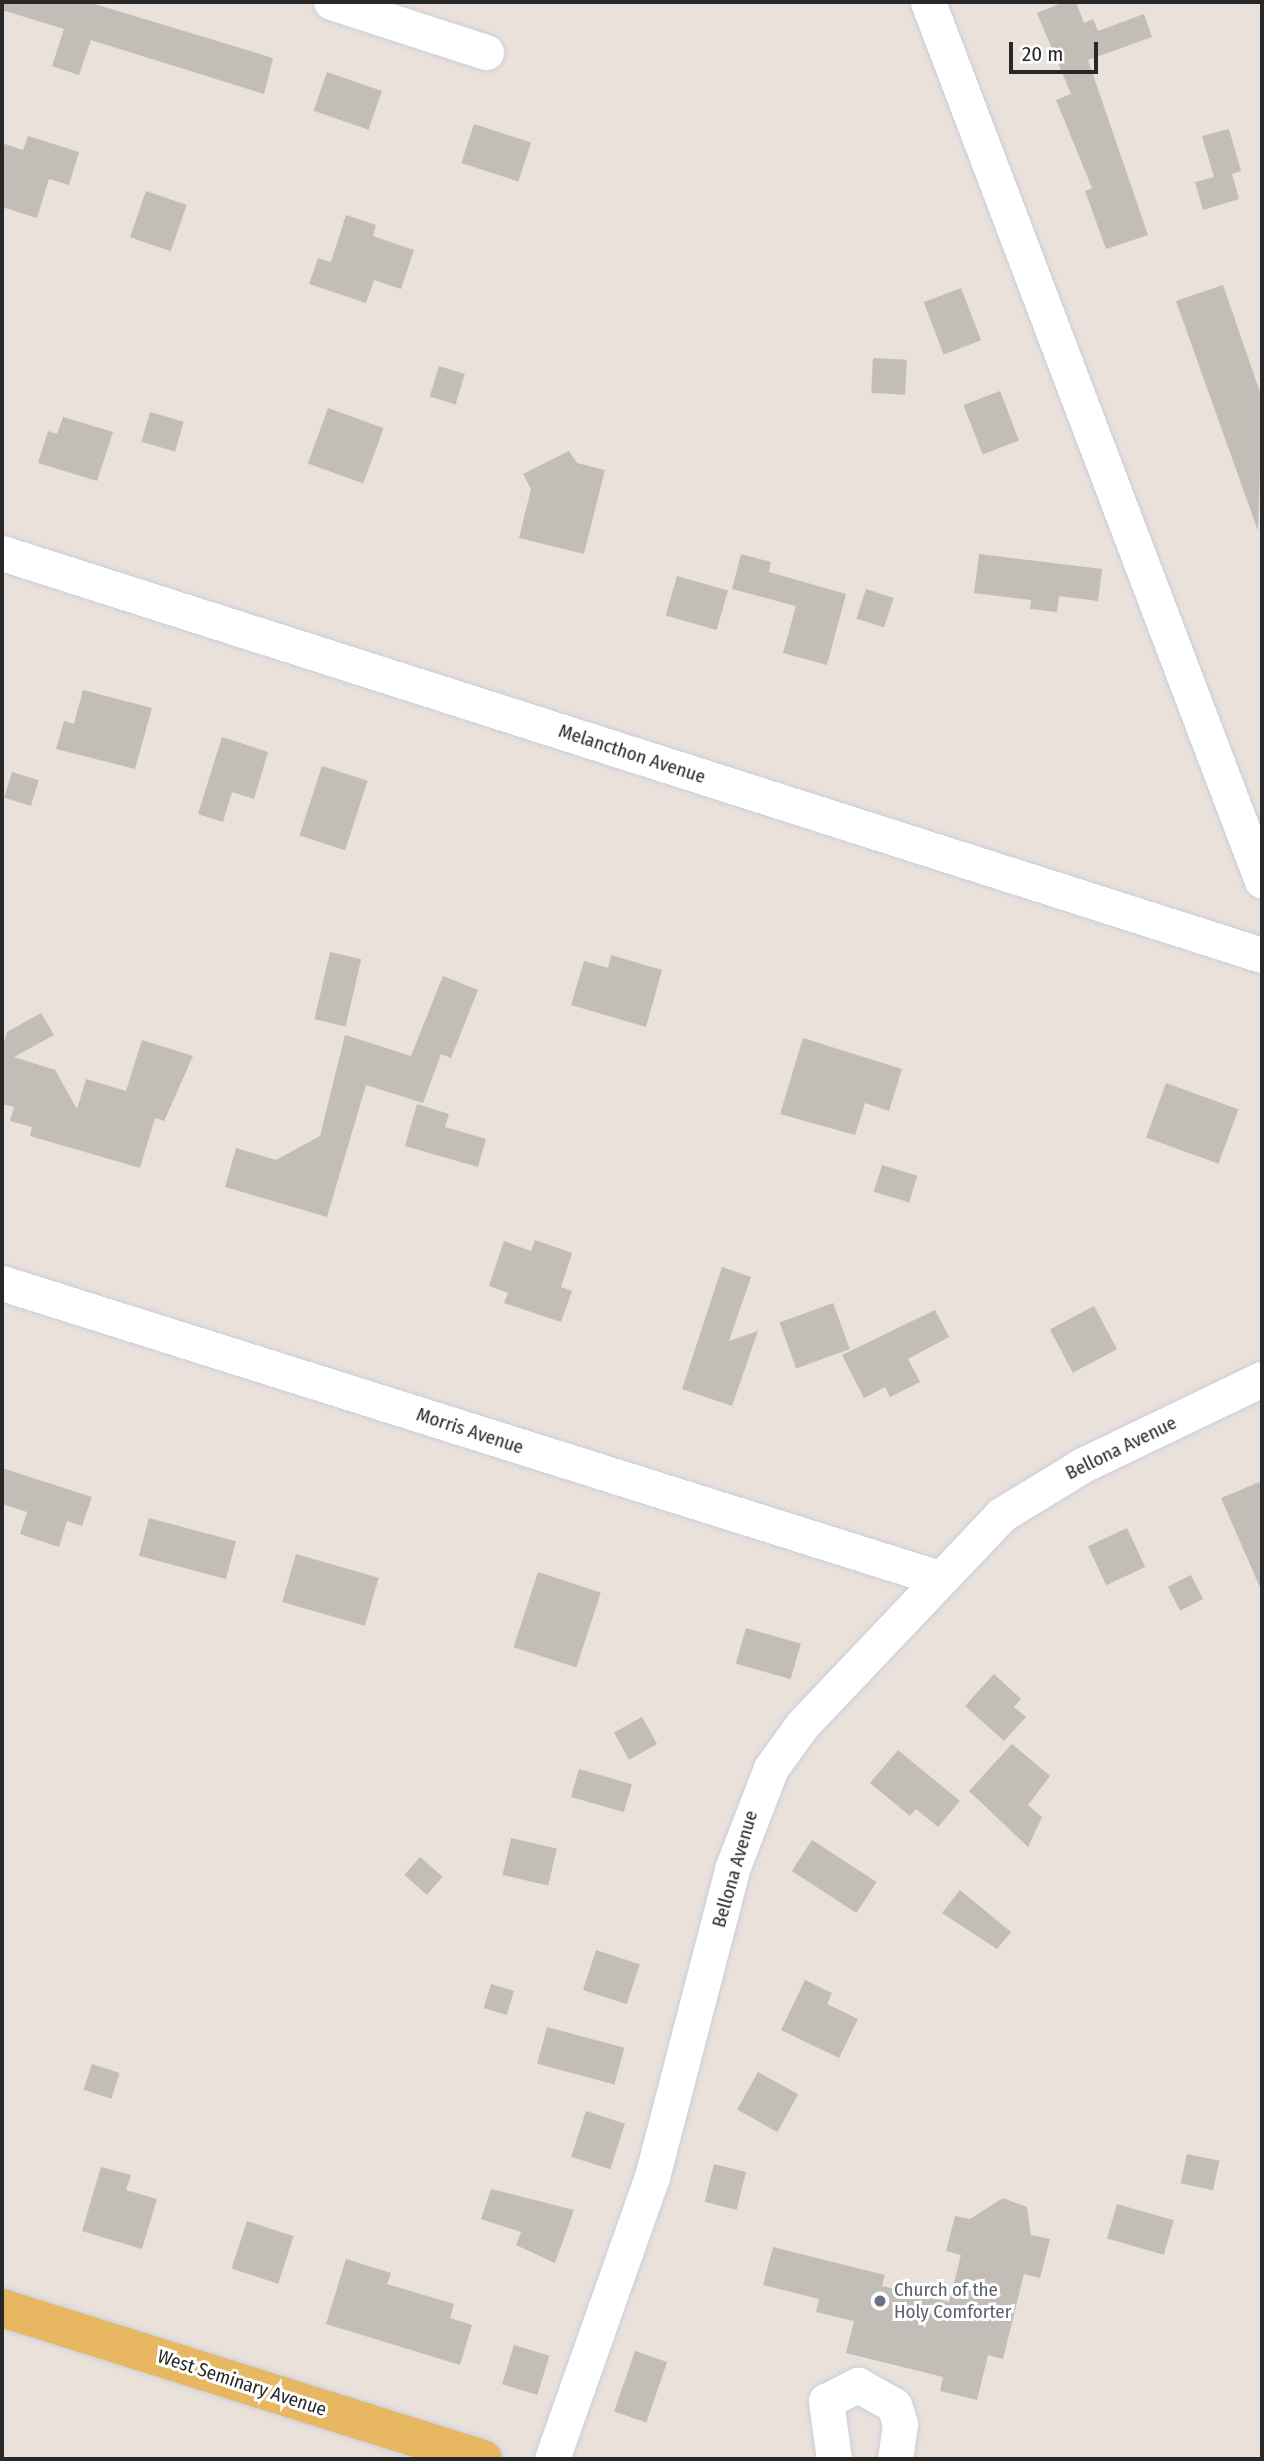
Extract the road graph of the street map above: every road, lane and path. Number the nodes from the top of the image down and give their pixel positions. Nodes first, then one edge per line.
1 (331, 2) edge
2 (928, 2) edge
3 (486, 51) dead end
4 (2, 553) edge
5 (1262, 881) edge
6 (1262, 955) edge
7 (2, 1283) edge
8 (1262, 1379) edge
9 (939, 1578) junction
10 (2, 2308) edge
11 (483, 2459) edge
12 (552, 2459) edge
13 (834, 2459) edge
14 (895, 2459) edge

1 - 3 street
2 - 5 street
4 - 6 street, Melancthon Avenue
7 - 9 street, Morris Avenue
8 - 9 street, Bellona Avenue
9 - 12 street, Bellona Avenue
10 - 11 main road, West Seminary Avenue
13 - 14 street

